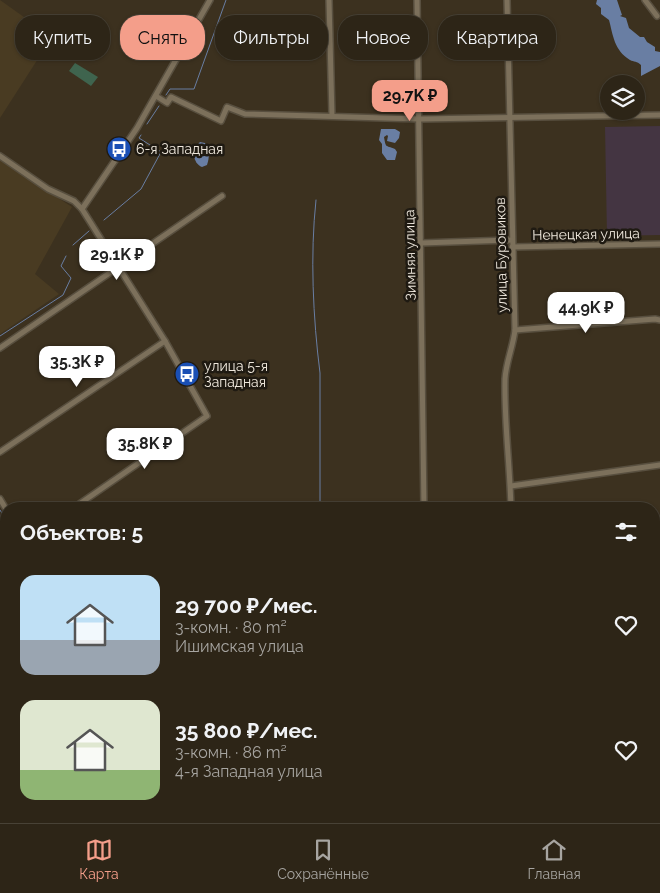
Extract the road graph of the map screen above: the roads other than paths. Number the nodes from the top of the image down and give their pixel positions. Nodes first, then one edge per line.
1 (210, 0) edge
2 (329, 0) edge
3 (417, 0) edge
4 (507, 0) edge
5 (645, 0) edge
6 (657, 16) dead end
7 (156, 96) junction
8 (660, 115) edge
9 (332, 116) junction
10 (509, 117) junction
11 (420, 119) junction
12 (0, 156) edge
13 (222, 196) dead end
14 (82, 209) junction
15 (512, 240) junction
16 (421, 243) junction
17 (660, 244) edge
18 (512, 246) junction
19 (119, 267) junction
20 (660, 320) edge
21 (515, 330) junction
22 (166, 341) junction
23 (0, 348) edge
24 (0, 452) edge
25 (660, 465) edge
26 (510, 486) junction
27 (82, 502) edge
28 (424, 502) edge
29 (511, 502) edge

1 - 7 street
2 - 9 street
3 - 11 street, Зимняя улица
4 - 10 street, улица Буровиков
5 - 6 street
7 - 9 street
7 - 14 street
8 - 10 street
9 - 11 street
10 - 11 street
10 - 15 street, улица Буровиков
11 - 16 street, Зимняя улица
12 - 14 street
13 - 19 street
14 - 19 street
15 - 16 street, Ненецкая улица
15 - 18 street, улица Буровиков
16 - 28 street, Зимняя улица
17 - 18 street, Ненецкая улица
18 - 21 street, улица Буровиков
19 - 22 street
19 - 23 street
20 - 21 street
21 - 26 street, улица Буровиков
22 - 24 street
22 - 27 street
25 - 26 street
26 - 29 street, улица Буровиков

